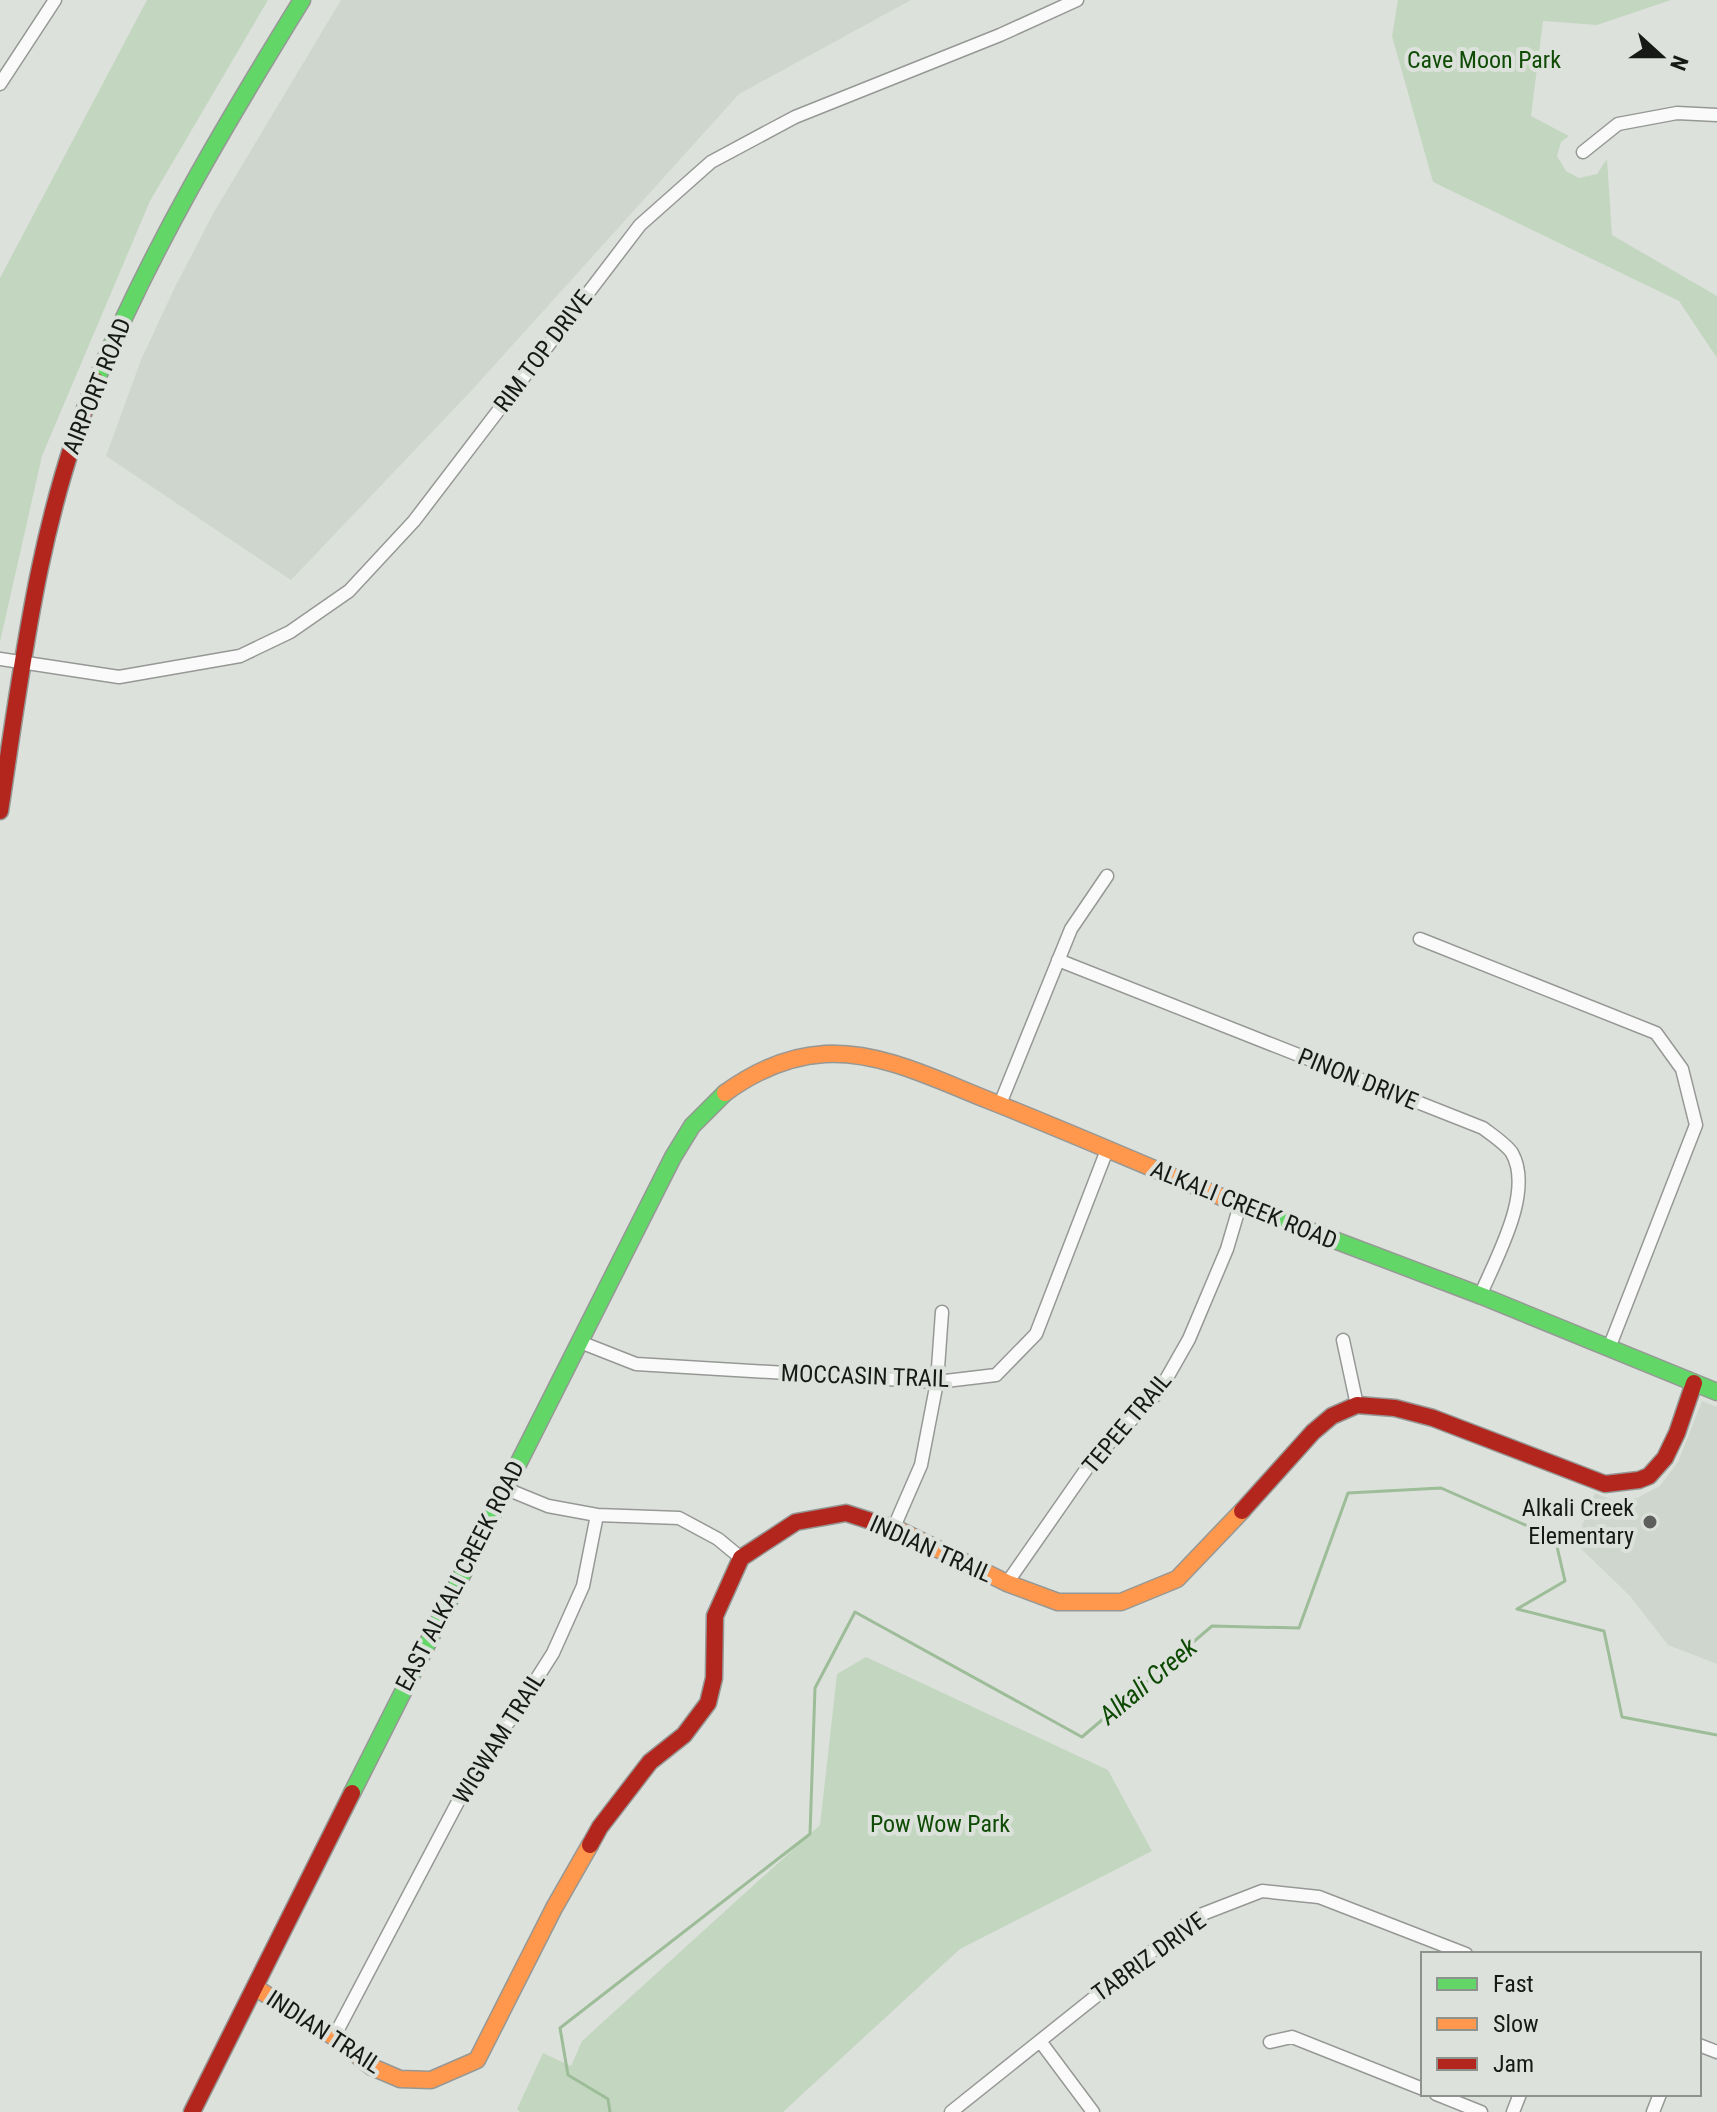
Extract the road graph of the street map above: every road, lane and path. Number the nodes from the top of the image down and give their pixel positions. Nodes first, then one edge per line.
1 (55, 0) edge
2 (302, 0) edge
3 (1077, 0) edge
4 (0, 84) edge
5 (1717, 115) edge
6 (1583, 152) dead end
7 (0, 659) edge
8 (24, 664) junction
9 (0, 811) edge
10 (1107, 876) dead end
11 (1420, 939) dead end
12 (1058, 960) junction
13 (765, 1070) joint
14 (1000, 1104) junction
15 (1107, 1150) junction
16 (1240, 1205) junction
17 (1480, 1296) junction
18 (942, 1312) dead end
19 (1343, 1340) dead end
20 (580, 1342) junction
21 (1609, 1348) junction
22 (937, 1382) junction
23 (1694, 1383) junction
24 (1717, 1392) edge
25 (1357, 1405) junction
26 (504, 1488) junction
27 (597, 1515) junction
28 (894, 1527) junction
29 (741, 1558) junction
30 (1007, 1583) junction
31 (1461, 1952) edge
32 (256, 1988) junction
33 (334, 2037) junction
34 (1040, 2041) junction
35 (1270, 2042) dead end
36 (1421, 2088) edge
37 (1441, 2096) edge
38 (192, 2112) edge
39 (951, 2112) edge
40 (1093, 2112) edge
41 (1481, 2112) edge

1 - 4 street
2 - 8 main road, AIRPORT ROAD
3 - 8 street, RIM TOP DRIVE
5 - 6 street
7 - 8 street, RIM TOP DRIVE
8 - 9 main road, AIRPORT ROAD
10 - 12 street
11 - 21 street
12 - 14 street
12 - 17 street, PINON DRIVE
13 - 14 main road, ALKALI CREEK ROAD
13 - 20 main road, EAST ALKALI CREEK ROAD
14 - 15 main road, ALKALI CREEK ROAD
15 - 16 main road, ALKALI CREEK ROAD
15 - 22 street, MOCCASIN TRAIL
16 - 17 main road, ALKALI CREEK ROAD
16 - 30 street, TEPEE TRAIL
17 - 21 main road, ALKALI CREEK ROAD
18 - 22 street
19 - 25 street
20 - 22 street, MOCCASIN TRAIL
20 - 26 main road, EAST ALKALI CREEK ROAD
21 - 23 main road, ALKALI CREEK ROAD
22 - 28 street
23 - 24 main road, ALKALI CREEK ROAD
23 - 25 main road
25 - 30 main road, INDIAN TRAIL
26 - 27 street
26 - 32 main road, EAST ALKALI CREEK ROAD
27 - 29 street
27 - 33 street, WIGWAM TRAIL
28 - 29 main road, INDIAN TRAIL
28 - 30 main road, INDIAN TRAIL
29 - 33 main road, INDIAN TRAIL
31 - 34 street, TABRIZ DRIVE
32 - 33 main road, INDIAN TRAIL
32 - 38 main road, EAST ALKALI CREEK ROAD
34 - 39 street, TABRIZ DRIVE
34 - 40 street
35 - 36 street
37 - 41 street

